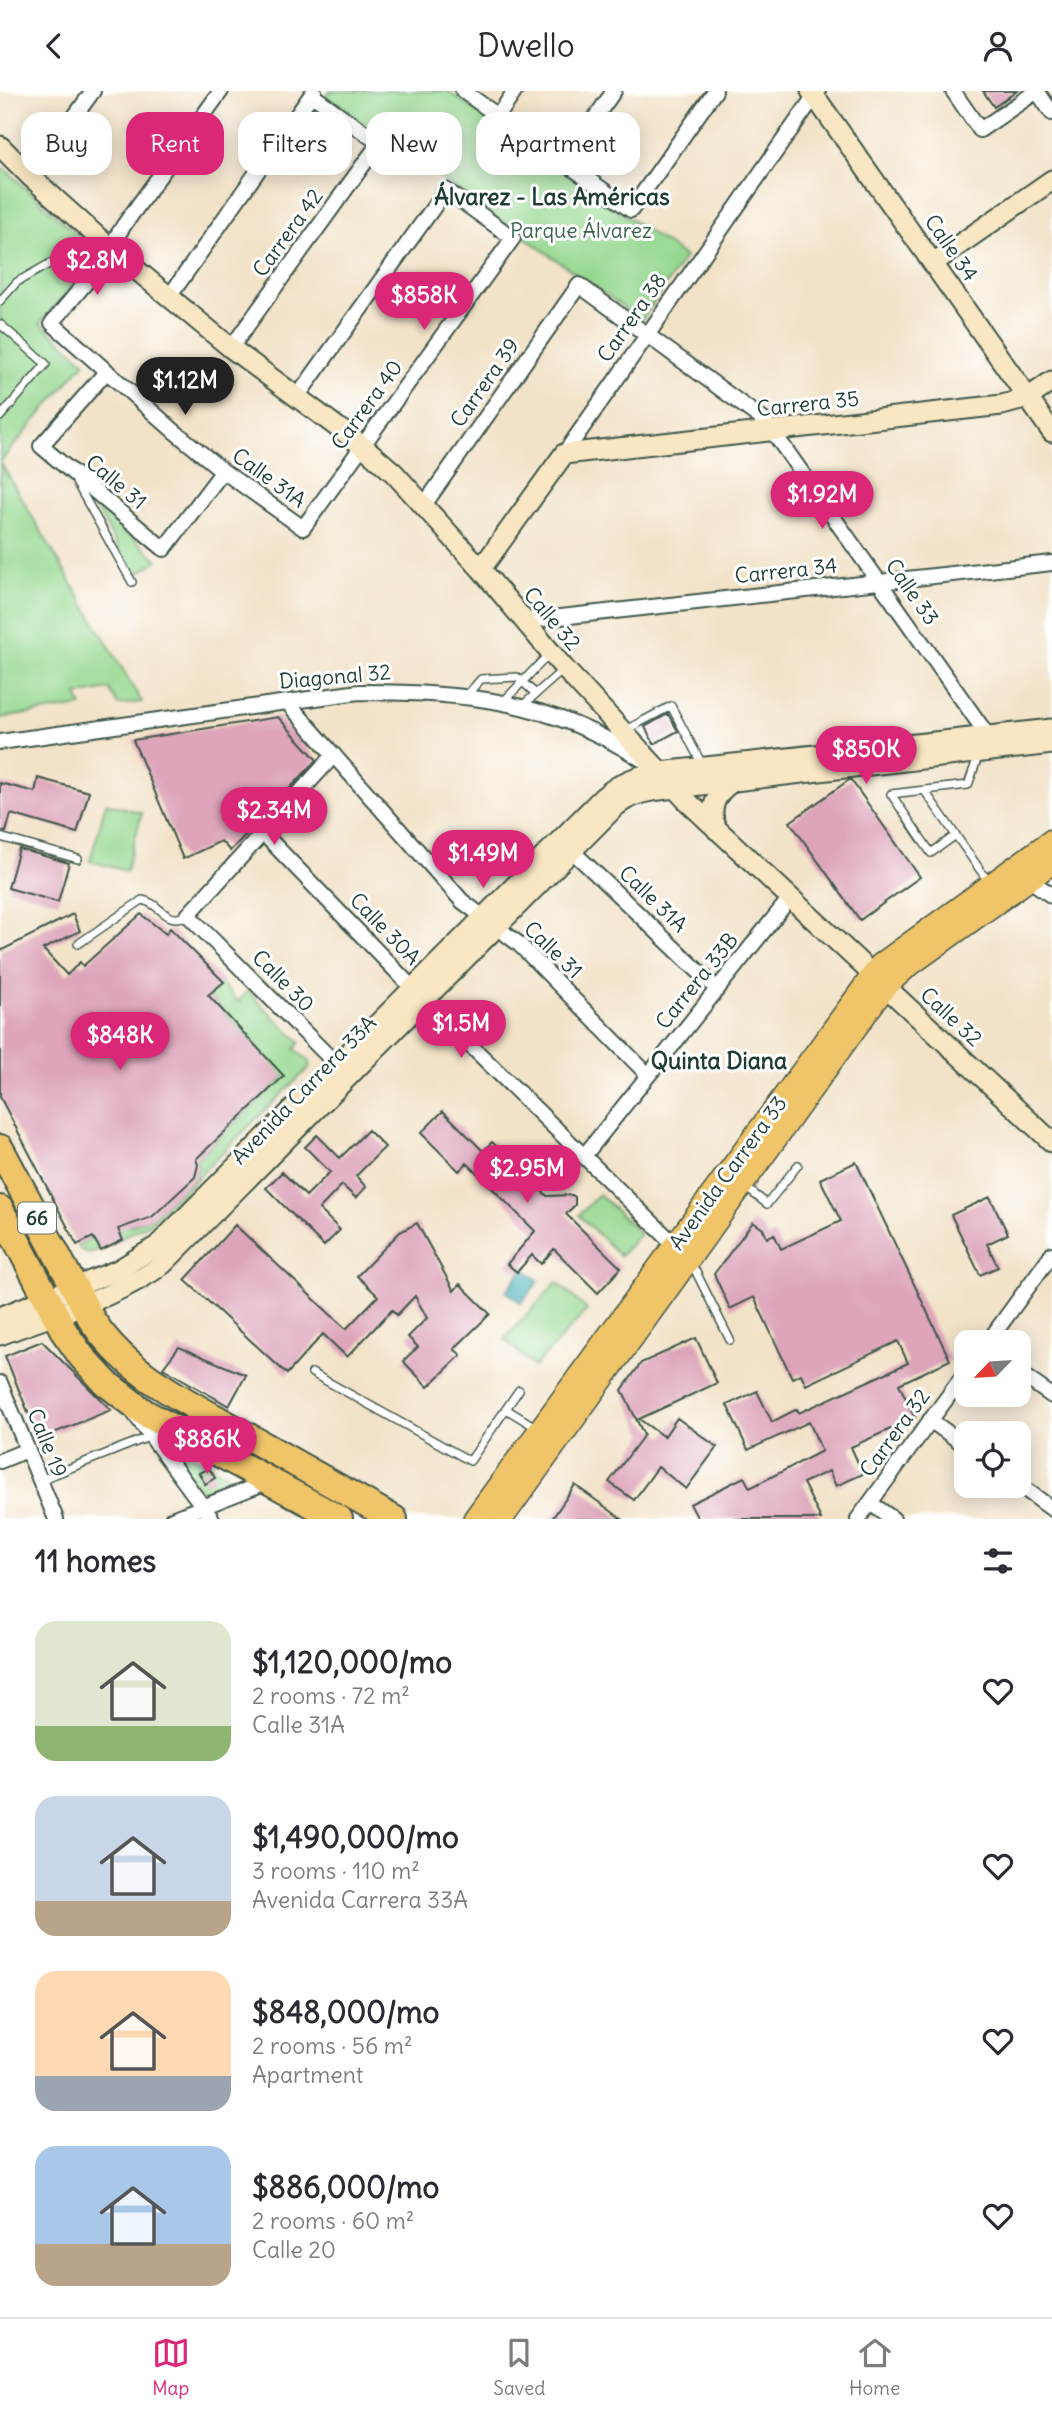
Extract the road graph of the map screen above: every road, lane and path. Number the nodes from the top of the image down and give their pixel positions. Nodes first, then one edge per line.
1 (93, 91) edge
2 (221, 91) edge
3 (463, 91) edge
4 (515, 91) edge
5 (614, 91) edge
6 (715, 91) edge
7 (953, 91) edge
8 (1037, 91) edge
9 (313, 93) edge
10 (815, 93) edge
11 (1052, 113) edge
12 (0, 146) edge
13 (31, 177) junction
14 (1052, 180) edge
15 (104, 243) junction
16 (933, 263) junction
17 (579, 285) joint
18 (169, 297) junction
19 (0, 301) edge
20 (0, 324) edge
21 (648, 334) junction
22 (231, 348) junction
23 (107, 371) junction
24 (1052, 381) edge
25 (297, 397) junction
26 (1028, 398) junction
27 (0, 417) edge
28 (772, 431) junction
29 (1052, 432) edge
30 (364, 447) junction
31 (564, 454) junction
32 (70, 471) junction
33 (223, 471) junction
34 (424, 505) junction
35 (303, 529) joint
36 (1052, 563) edge
37 (481, 569) junction
38 (132, 582) dead end
39 (879, 582) junction
40 (524, 621) junction
41 (551, 653) junction
42 (564, 668) junction
43 (523, 682) junction
44 (536, 694) junction
45 (466, 696) junction
46 (504, 701) junction
47 (287, 702) junction
48 (522, 706) junction
49 (1052, 729) edge
50 (623, 732) junction
51 (0, 742) edge
52 (983, 744) junction
53 (1052, 744) edge
54 (334, 755) junction
55 (703, 767) junction
56 (660, 772) junction
57 (734, 781) junction
58 (675, 788) junction
59 (925, 790) junction
60 (717, 830) junction
61 (263, 833) junction
62 (956, 835) junction
63 (0, 837) edge
64 (1052, 841) edge
65 (566, 845) junction
66 (78, 859) dead end
67 (1052, 862) edge
68 (1029, 879) junction
69 (991, 884) junction
70 (1052, 896) edge
71 (790, 898) junction
72 (188, 915) junction
73 (490, 923) junction
74 (78, 944) dead end
75 (879, 981) junction
76 (717, 989) junction
77 (419, 995) junction
78 (343, 1071) junction
79 (649, 1075) junction
80 (1052, 1142) edge
81 (0, 1148) edge
82 (584, 1156) junction
83 (798, 1165) dead end
84 (735, 1179) junction
85 (0, 1209) edge
86 (682, 1252) junction
87 (1049, 1263) edge
88 (78, 1296) junction
89 (51, 1306) junction
90 (0, 1317) edge
91 (997, 1330) edge
92 (0, 1335) edge
93 (730, 1340) dead end
94 (312, 1373) dead end
95 (1031, 1381) edge
96 (0, 1383) edge
97 (954, 1388) edge
98 (519, 1390) dead end
99 (1052, 1396) edge
100 (506, 1409) junction
101 (930, 1420) junction
102 (540, 1431) junction
103 (161, 1432) junction
104 (954, 1437) edge
105 (27, 1450) junction
106 (0, 1461) edge
107 (40, 1480) junction
108 (270, 1481) junction
109 (1031, 1494) edge
110 (870, 1503) junction
111 (203, 1507) junction
112 (1052, 1509) edge
113 (56, 1519) edge
114 (172, 1519) edge
115 (212, 1519) edge
116 (339, 1519) edge
117 (394, 1519) edge
118 (475, 1519) edge
119 (501, 1519) edge
120 (858, 1519) edge
121 (893, 1519) edge

1 - 13 street
2 - 15 street
3 - 4 street
5 - 6 street
7 - 8 street
8 - 11 street
9 - 18 street
9 - 22 street, Carrera 42
10 - 16 street, Calle 34
10 - 21 street, Carrera 38
12 - 13 street, Calle 32
13 - 15 street, Calle 32
14 - 16 street
15 - 18 street, Calle 32
15 - 19 lane
15 - 23 street, Calle 31A
16 - 26 street, Calle 34
17 - 21 street, Calle 33
17 - 34 street, Carrera 39
18 - 22 street, Calle 32
20 - 27 lane
21 - 28 street, Calle 33
21 - 31 street, Carrera 38
22 - 25 street, Calle 32
23 - 32 street, Calle 31
23 - 33 street, Calle 31A
24 - 26 street, Carrera 35
25 - 30 street, Calle 32
25 - 30 street, Carrera 40
26 - 28 street, Carrera 35
26 - 29 street, Calle 34
28 - 31 street, Carrera 35
28 - 39 street, Calle 33
30 - 34 street, Calle 32
30 - 35 street, Carrera 40
31 - 37 street, Carrera 38
32 - 33 street, Calle 31
32 - 38 lane
33 - 35 street, Calle 31A
34 - 37 street, Calle 32
36 - 39 street, Carrera 34
37 - 40 street, Calle 32
39 - 40 street, Carrera 34
39 - 52 street, Calle 33
40 - 41 street, Calle 32
41 - 42 street, Calle 32
41 - 43 lane
42 - 44 lane
42 - 50 street, Calle 32
43 - 44 lane
43 - 45 lane
43 - 46 lane
44 - 48 lane
45 - 46 street, Diagonal 32
45 - 47 street, Diagonal 32
46 - 48 street, Diagonal 32
47 - 51 street, Diagonal 32
47 - 54 street, Calle 31
48 - 56 street, Diagonal 32
49 - 52 street, Avenida Carrera 33A
50 - 55 lane
50 - 56 street, Calle 32
52 - 53 street, Avenida Carrera 33A
52 - 55 street, Avenida Carrera 33A
52 - 57 street, Avenida Carrera 33A
52 - 59 lane
54 - 61 street
54 - 73 street, Calle 31
55 - 56 street, Avenida Carrera 33A
56 - 58 street, Calle 32
56 - 65 street, Avenida Carrera 33A
57 - 58 street, Avenida Carrera 33A
57 - 60 street
58 - 60 street, Calle 32
58 - 65 street, Avenida Carrera 33A
59 - 62 lane
59 - 62 lane
60 - 71 street, Calle 32
61 - 72 street
61 - 77 street, Calle 30A
62 - 69 lane
63 - 66 lane
64 - 69 main road, Avenida Carrera 33
65 - 73 street, Avenida Carrera 33A
65 - 76 street, Calle 31A
67 - 68 main road, Avenida Carrera 33
68 - 70 street
68 - 75 main road, Avenida Carrera 33
69 - 75 main road, Avenida Carrera 33
71 - 75 street, Calle 32
71 - 76 street, Carrera 33B
72 - 74 lane
72 - 78 street, Calle 30
73 - 77 street, Avenida Carrera 33A
73 - 79 street, Calle 31
75 - 80 street, Calle 32
75 - 84 main road, Avenida Carrera 33
76 - 79 street, Carrera 33B
77 - 78 street, Avenida Carrera 33A
77 - 82 street, Calle 30A
78 - 88 street, Avenida Carrera 33A
79 - 82 street, Carrera 33B
81 - 88 highway, 66
82 - 86 street, Calle 30A
83 - 84 lane
84 - 86 main road, Avenida Carrera 33
85 - 89 highway, 66
86 - 93 lane
86 - 102 main road, Avenida Carrera 33
86 - 119 main road, Avenida Carrera 33
87 - 91 street
88 - 89 street, Avenida Carrera 33A
88 - 117 highway, 66
89 - 90 street, Avenida Carrera 33A
89 - 92 street, Avenida Carrera 33A
89 - 103 highway, 66
94 - 100 lane
95 - 99 street
96 - 105 street, Calle 19
97 - 101 street, Carrera 32
98 - 100 lane
100 - 102 lane
101 - 104 street
101 - 110 street, Carrera 32
102 - 118 main road, Avenida Carrera 33
103 - 107 lane
103 - 108 highway, 66
103 - 111 street
105 - 106 street
105 - 107 street, Calle 19
107 - 113 street, Calle 19
108 - 111 street
108 - 116 highway, 66
109 - 112 street
110 - 120 street, Carrera 32
110 - 121 street
111 - 114 street
111 - 115 street

